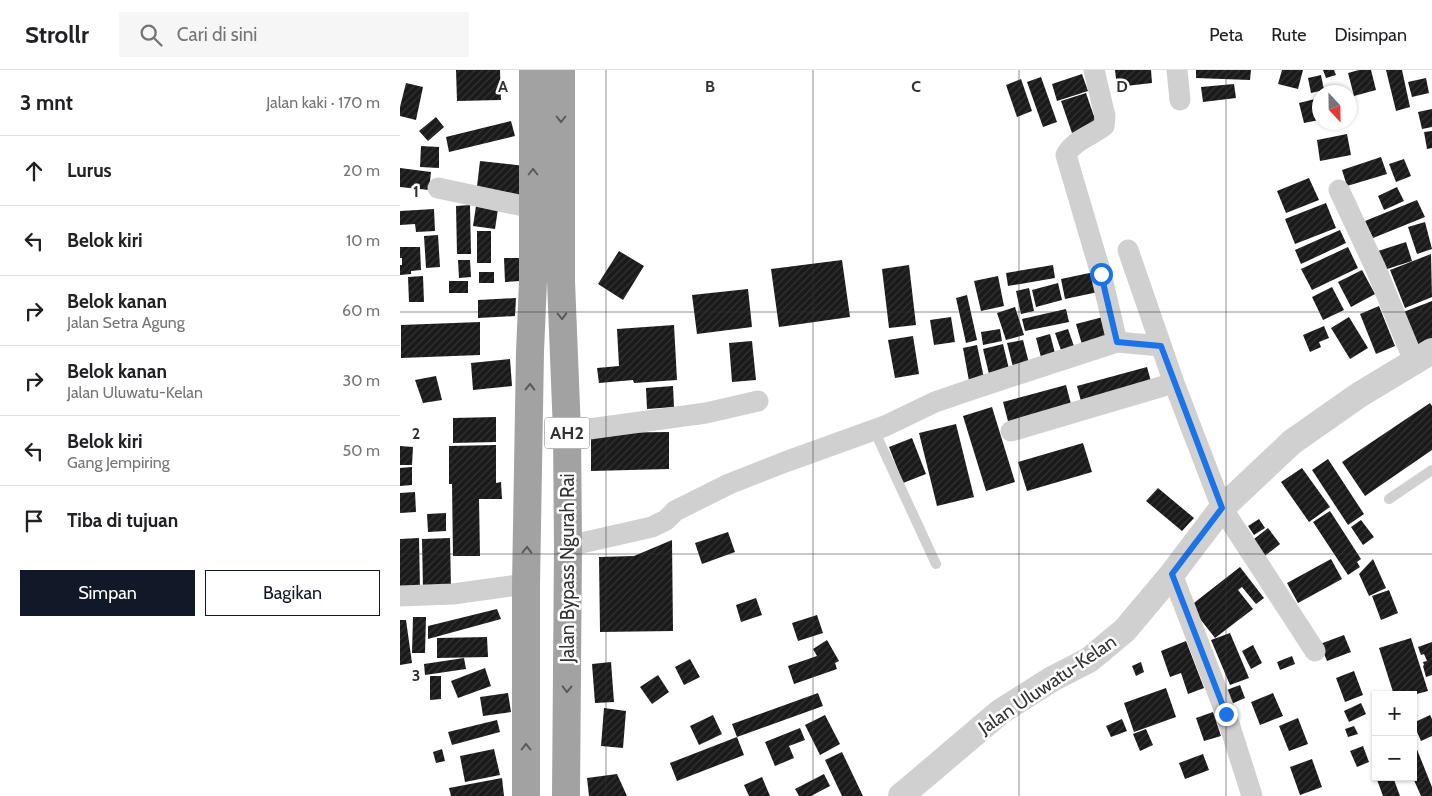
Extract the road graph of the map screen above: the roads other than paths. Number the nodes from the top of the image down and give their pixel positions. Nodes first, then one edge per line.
1 (533, 70) edge
2 (560, 70) edge
3 (1094, 70) edge
4 (1177, 70) edge
5 (1180, 100) dead end
6 (438, 188) dead end
7 (1339, 190) dead end
8 (533, 208) junction
9 (1128, 250) dead end
10 (533, 281) junction
11 (561, 281) junction
12 (1117, 342) junction
13 (1161, 346) junction
14 (1423, 356) edge
15 (1174, 384) junction
16 (758, 401) dead end
17 (874, 430) junction
18 (1012, 431) dead end
19 (567, 432) junction
20 (1432, 470) edge
21 (1389, 499) dead end
22 (1222, 508) junction
23 (568, 546) junction
24 (936, 564) dead end
25 (1172, 574) junction
26 (526, 584) junction
27 (400, 596) edge
28 (1315, 650) dead end
29 (526, 796) edge
30 (566, 796) edge
31 (902, 796) edge
32 (1252, 796) edge

8 -> 1 highway, Jalan Bypass Ngurah Rai / AH2
2 -> 11 highway, Jalan Bypass Ngurah Rai / AH2
3 - 12 street
4 - 5 street
6 - 8 street
7 - 14 street
8 - 10 highway, Jalan Bypass Ngurah Rai / AH2
9 - 13 street
10 - 11 highway
26 -> 10 highway, Jalan Bypass Ngurah Rai / AH2
11 -> 19 highway, Jalan Bypass Ngurah Rai / AH2
12 - 13 street
12 - 17 street
13 - 15 street
14 - 22 street, Jalan Uluwatu-Kelan
15 - 18 street
15 - 22 street
16 - 19 street
17 - 23 street
17 - 24 lane
19 - 23 highway, Jalan Bypass Ngurah Rai / AH2
20 - 21 lane
22 - 25 street, Jalan Uluwatu-Kelan
22 - 28 street
23 -> 30 highway, Jalan Bypass Ngurah Rai / AH2
25 - 31 street, Jalan Uluwatu-Kelan
25 - 32 street
26 - 27 street
29 -> 26 highway, Jalan Bypass Ngurah Rai / AH2

